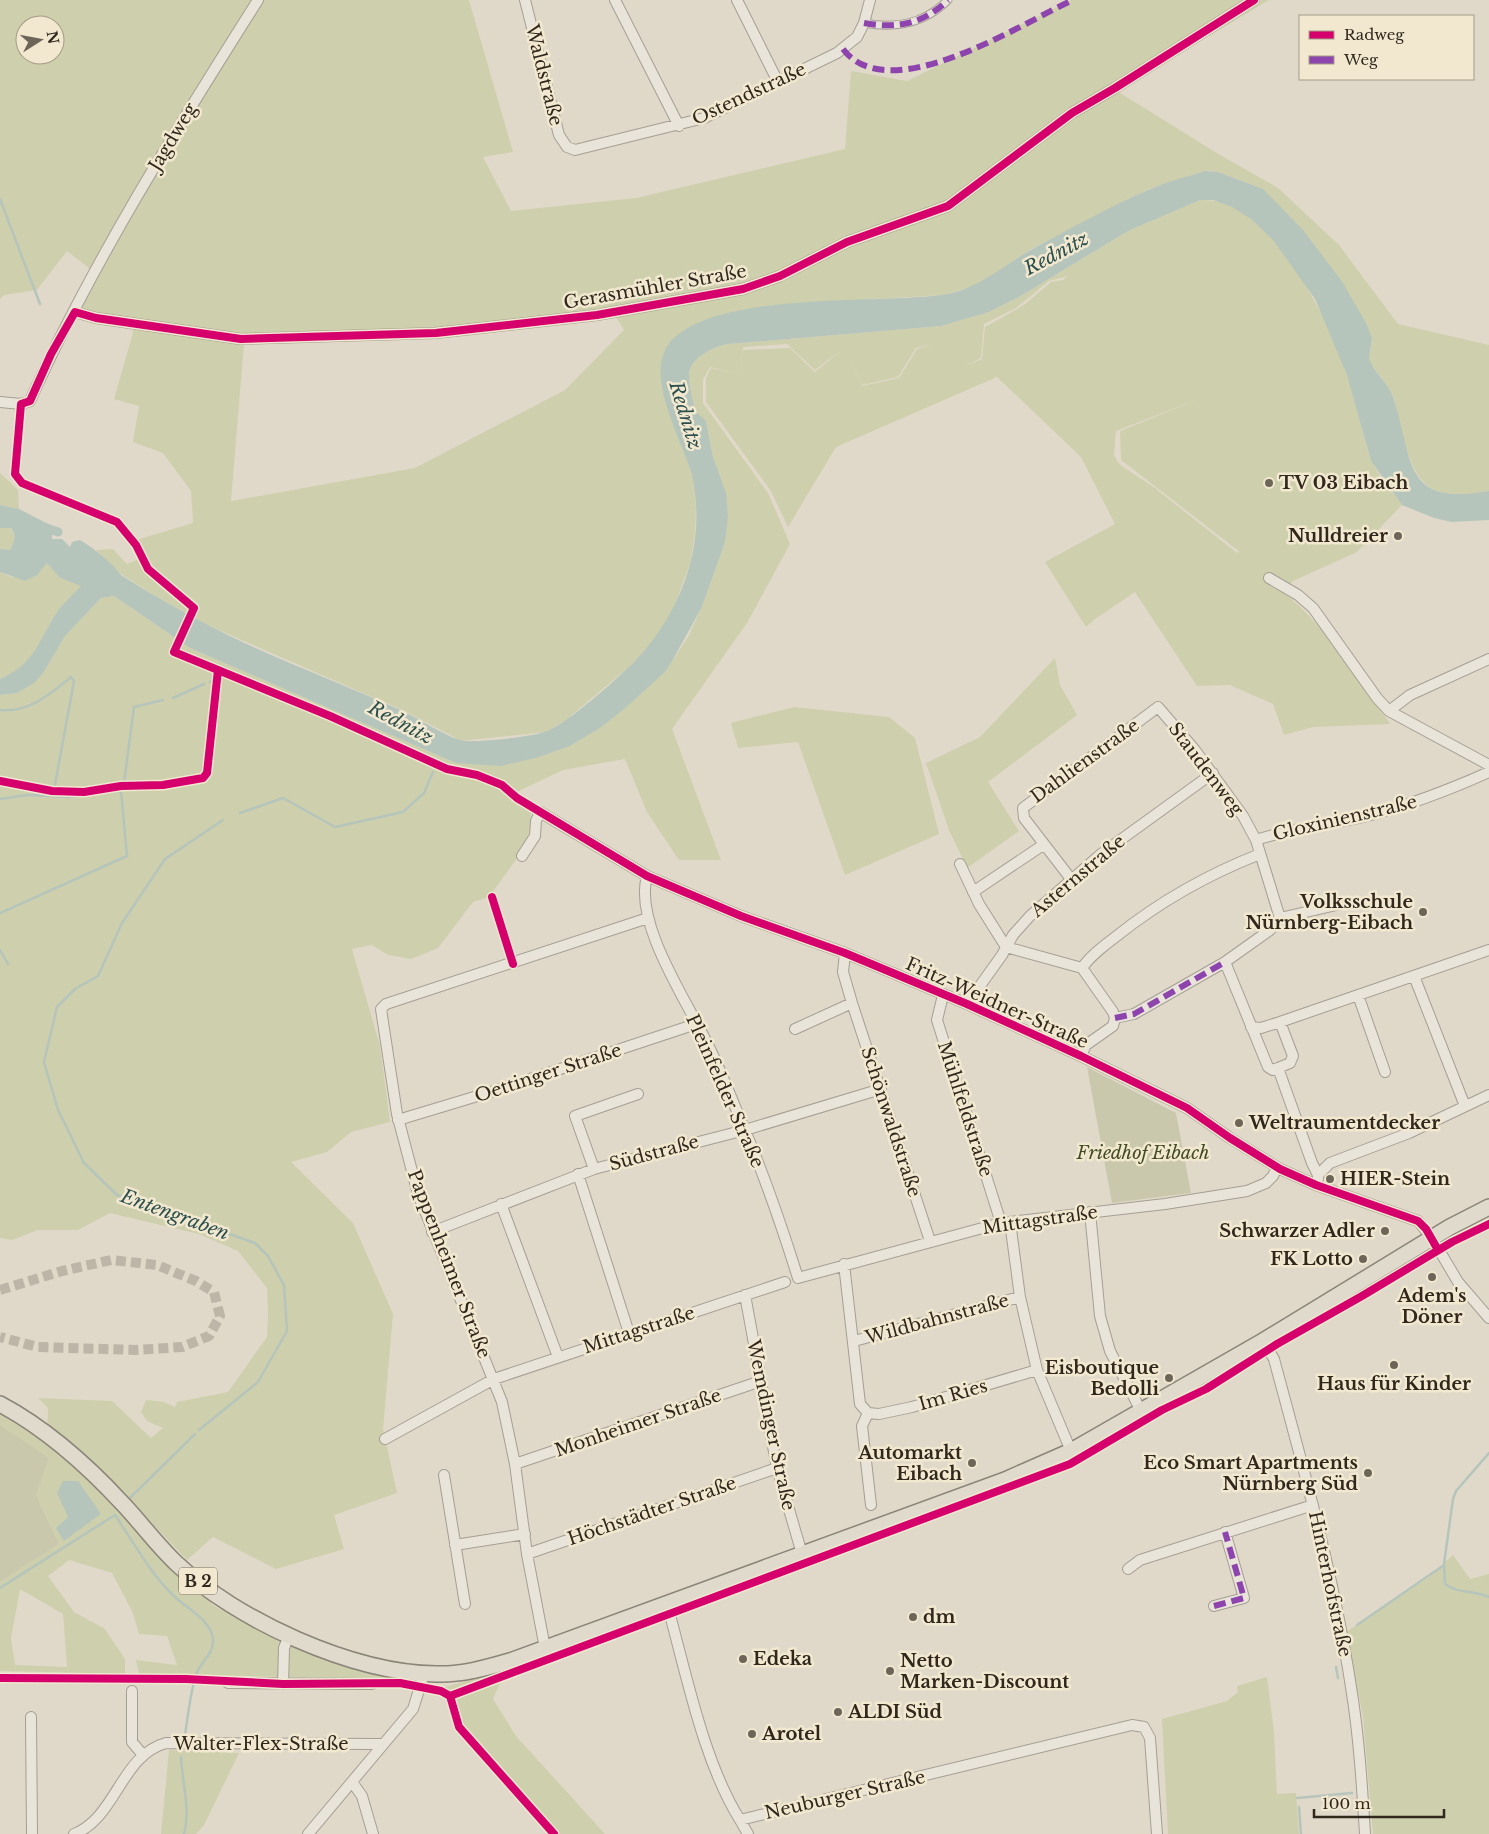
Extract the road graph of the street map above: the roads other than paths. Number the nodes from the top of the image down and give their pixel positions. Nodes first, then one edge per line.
1 (258, 0) edge
2 (525, 0) edge
3 (615, 0) edge
4 (737, 0) edge
5 (870, 0) edge
6 (948, 0) edge
7 (1254, 0) edge
8 (864, 23) junction
9 (778, 82) junction
10 (679, 126) junction
11 (567, 148) joint
12 (75, 312) junction
13 (0, 402) edge
14 (1269, 578) dead end
15 (1489, 659) edge
16 (1158, 707) joint
17 (1389, 711) junction
18 (1489, 765) edge
19 (1213, 772) junction
20 (1489, 772) edge
21 (1256, 840) junction
22 (1043, 845) junction
23 (1260, 854) junction
24 (522, 856) dead end
25 (960, 864) dead end
26 (647, 876) junction
27 (1071, 879) junction
28 (973, 892) junction
29 (1345, 903) dead end
30 (648, 918) junction
31 (1280, 918) junction
32 (1006, 947) junction
33 (1489, 950) edge
34 (845, 953) junction
35 (1225, 962) junction
36 (1082, 968) junction
37 (1414, 976) junction
38 (1358, 994) junction
39 (943, 995) junction
40 (852, 1003) junction
41 (966, 1004) junction
42 (1115, 1018) junction
43 (1280, 1022) junction
44 (696, 1024) junction
45 (1251, 1027) junction
46 (795, 1029) dead end
47 (1080, 1056) junction
48 (1278, 1068) junction
49 (1385, 1072) dead end
50 (881, 1088) junction
51 (638, 1094) dead end
52 (1489, 1094) edge
53 (1465, 1106) junction
54 (398, 1120) junction
55 (745, 1130) junction
56 (1277, 1167) junction
57 (594, 1169) junction
58 (578, 1174) junction
59 (1317, 1180) junction
60 (501, 1204) junction
61 (1489, 1207) edge
62 (1090, 1212) junction
63 (1005, 1222) junction
64 (432, 1232) junction
65 (1432, 1238) junction
66 (930, 1241) junction
67 (844, 1264) junction
68 (798, 1278) joint
69 (785, 1282) dead end
70 (745, 1294) junction
71 (1020, 1297) junction
72 (1489, 1318) edge
73 (629, 1333) junction
74 (854, 1341) junction
75 (1263, 1341) junction
76 (558, 1357) junction
77 (1037, 1370) junction
78 (494, 1379) junction
79 (760, 1381) junction
80 (0, 1404) edge
81 (1141, 1411) junction
82 (868, 1413) junction
83 (386, 1439) dead end
84 (1071, 1451) junction
85 (516, 1464) junction
86 (777, 1468) junction
87 (444, 1475) dead end
88 (871, 1504) dead end
89 (1313, 1504) junction
90 (1226, 1532) junction
91 (525, 1534) junction
92 (455, 1546) junction
93 (527, 1554) junction
94 (802, 1554) junction
95 (1128, 1569) dead end
96 (465, 1604) dead end
97 (667, 1604) junction
98 (1214, 1606) dead end
99 (290, 1635) junction
100 (545, 1648) junction
101 (424, 1674) junction
102 (228, 1683) dead end
103 (283, 1684) junction
104 (372, 1684) dead end
105 (132, 1691) dead end
106 (31, 1717) dead end
107 (382, 1744) junction
108 (143, 1755) junction
109 (352, 1782) junction
110 (740, 1820) junction
111 (85, 1832) edge
112 (32, 1834) edge
113 (74, 1834) edge
114 (308, 1834) edge
115 (373, 1834) edge
116 (748, 1834) edge
117 (1157, 1834) edge
118 (1365, 1834) edge

1 - 12 street, Jagdweg
2 - 11 street, Waldstraße
3 - 10 street
4 - 9 street
5 - 8 street, Ostendstraße
6 - 8 street
7 - 12 street, Gerasmühler Straße
8 - 9 street, Ostendstraße
9 - 10 street, Ostendstraße
10 - 11 street, Ostendstraße
12 - 13 street, Jagdweg
14 - 17 street
15 - 17 street
16 - 19 street, Staudenweg
16 - 22 street, Dahlienstraße
17 - 18 street
19 - 21 street, Staudenweg
19 - 27 street, Asternstraße
20 - 21 street, Gloxinienstraße
21 - 23 street, Staudenweg
22 - 27 street, Dahlienstraße
22 - 28 street
23 - 31 street, Staudenweg
23 - 36 street
24 - 26 street, Fritz-Weidner-Straße
25 - 28 street
26 - 30 street, Pleinfelder Straße
26 - 34 street, Fritz-Weidner-Straße
27 - 32 street, Asternstraße
28 - 32 street
29 - 31 street
30 - 44 street, Pleinfelder Straße
30 - 54 street, Pappenheimer Straße
31 - 35 street
32 - 36 street
32 - 41 street, Asternstraße
33 - 37 street
34 - 39 street, Fritz-Weidner-Straße
34 - 40 street, Schönwaldstraße
35 - 42 street
35 - 45 street
36 - 42 street
37 - 38 street
37 - 53 street
38 - 43 street
38 - 49 street
39 - 41 street, Fritz-Weidner-Straße
39 - 63 street, Mühlfeldstraße
40 - 46 street
40 - 50 street, Schönwaldstraße
41 - 47 street, Fritz-Weidner-Straße
42 - 47 street
43 - 45 street
43 - 48 street
44 - 54 street, Oettinger Straße
44 - 55 street, Pleinfelder Straße
45 - 48 street
47 - 56 street, Fritz-Weidner-Straße
48 - 59 street
50 - 55 street, Südstraße
50 - 66 street, Schönwaldstraße
51 - 57 street
52 - 53 street
53 - 59 street
54 - 64 street, Pappenheimer Straße
55 - 57 street, Südstraße
55 - 68 street, Pleinfelder Straße
56 - 59 street, Fritz-Weidner-Straße
56 - 62 street, Mittagstraße
57 - 58 street, Südstraße
58 - 60 street, Südstraße
58 - 73 street
59 - 65 street, Fritz-Weidner-Straße
60 - 64 street, Südstraße
60 - 76 street
61 - 65 main road, B 2
62 - 63 street, Mittagstraße
62 - 81 street
63 - 66 street, Mittagstraße
63 - 71 street, Mühlfeldstraße
64 - 78 street, Pappenheimer Straße
65 - 72 street, Fritz-Weidner-Straße
65 - 75 main road, B 2
66 - 67 street, Mittagstraße
67 - 68 street, Mittagstraße
67 - 74 street
69 - 70 street, Mittagstraße
70 - 73 street, Mittagstraße
70 - 79 street, Wemdinger Straße
71 - 74 street, Wildbahnstraße
71 - 77 street, Mühlfeldstraße
73 - 76 street, Mittagstraße
74 - 82 street
75 - 81 main road, B 2
75 - 89 street, Hinterhofstraße
76 - 78 street, Mittagstraße
77 - 82 street, Im Ries
77 - 84 street, Mühlfeldstraße
78 - 83 street, Mittagstraße
78 - 85 street, Pappenheimer Straße
79 - 85 street, Monheimer Straße
79 - 86 street, Wemdinger Straße
80 - 99 main road, B 2
81 - 84 main road, B 2
82 - 88 street
84 - 94 main road, B 2
85 - 91 street, Pappenheimer Straße
86 - 93 street, Höchstädter Straße
86 - 94 street, Wemdinger Straße
87 - 92 street
89 - 90 street
89 - 118 street, Hinterhofstraße
90 - 95 street
90 - 98 street
91 - 92 street
91 - 93 street, Pappenheimer Straße
92 - 96 street
93 - 100 street, Pappenheimer Straße
94 - 97 main road, B 2
97 - 100 main road, B 2
97 - 110 street, Neuburger Straße
99 - 101 main road, B 2
99 - 103 street
100 - 101 main road, B 2
101 - 107 street
102 - 103 street
103 - 104 street
105 - 108 street
106 - 112 street
107 - 108 street, Walter-Flex-Straße
107 - 109 street
108 - 111 street, Walter-Flex-Straße
109 - 114 street
109 - 115 street
110 - 116 street
110 - 117 street, Neuburger Straße
111 - 113 street, Walter-Flex-Straße

